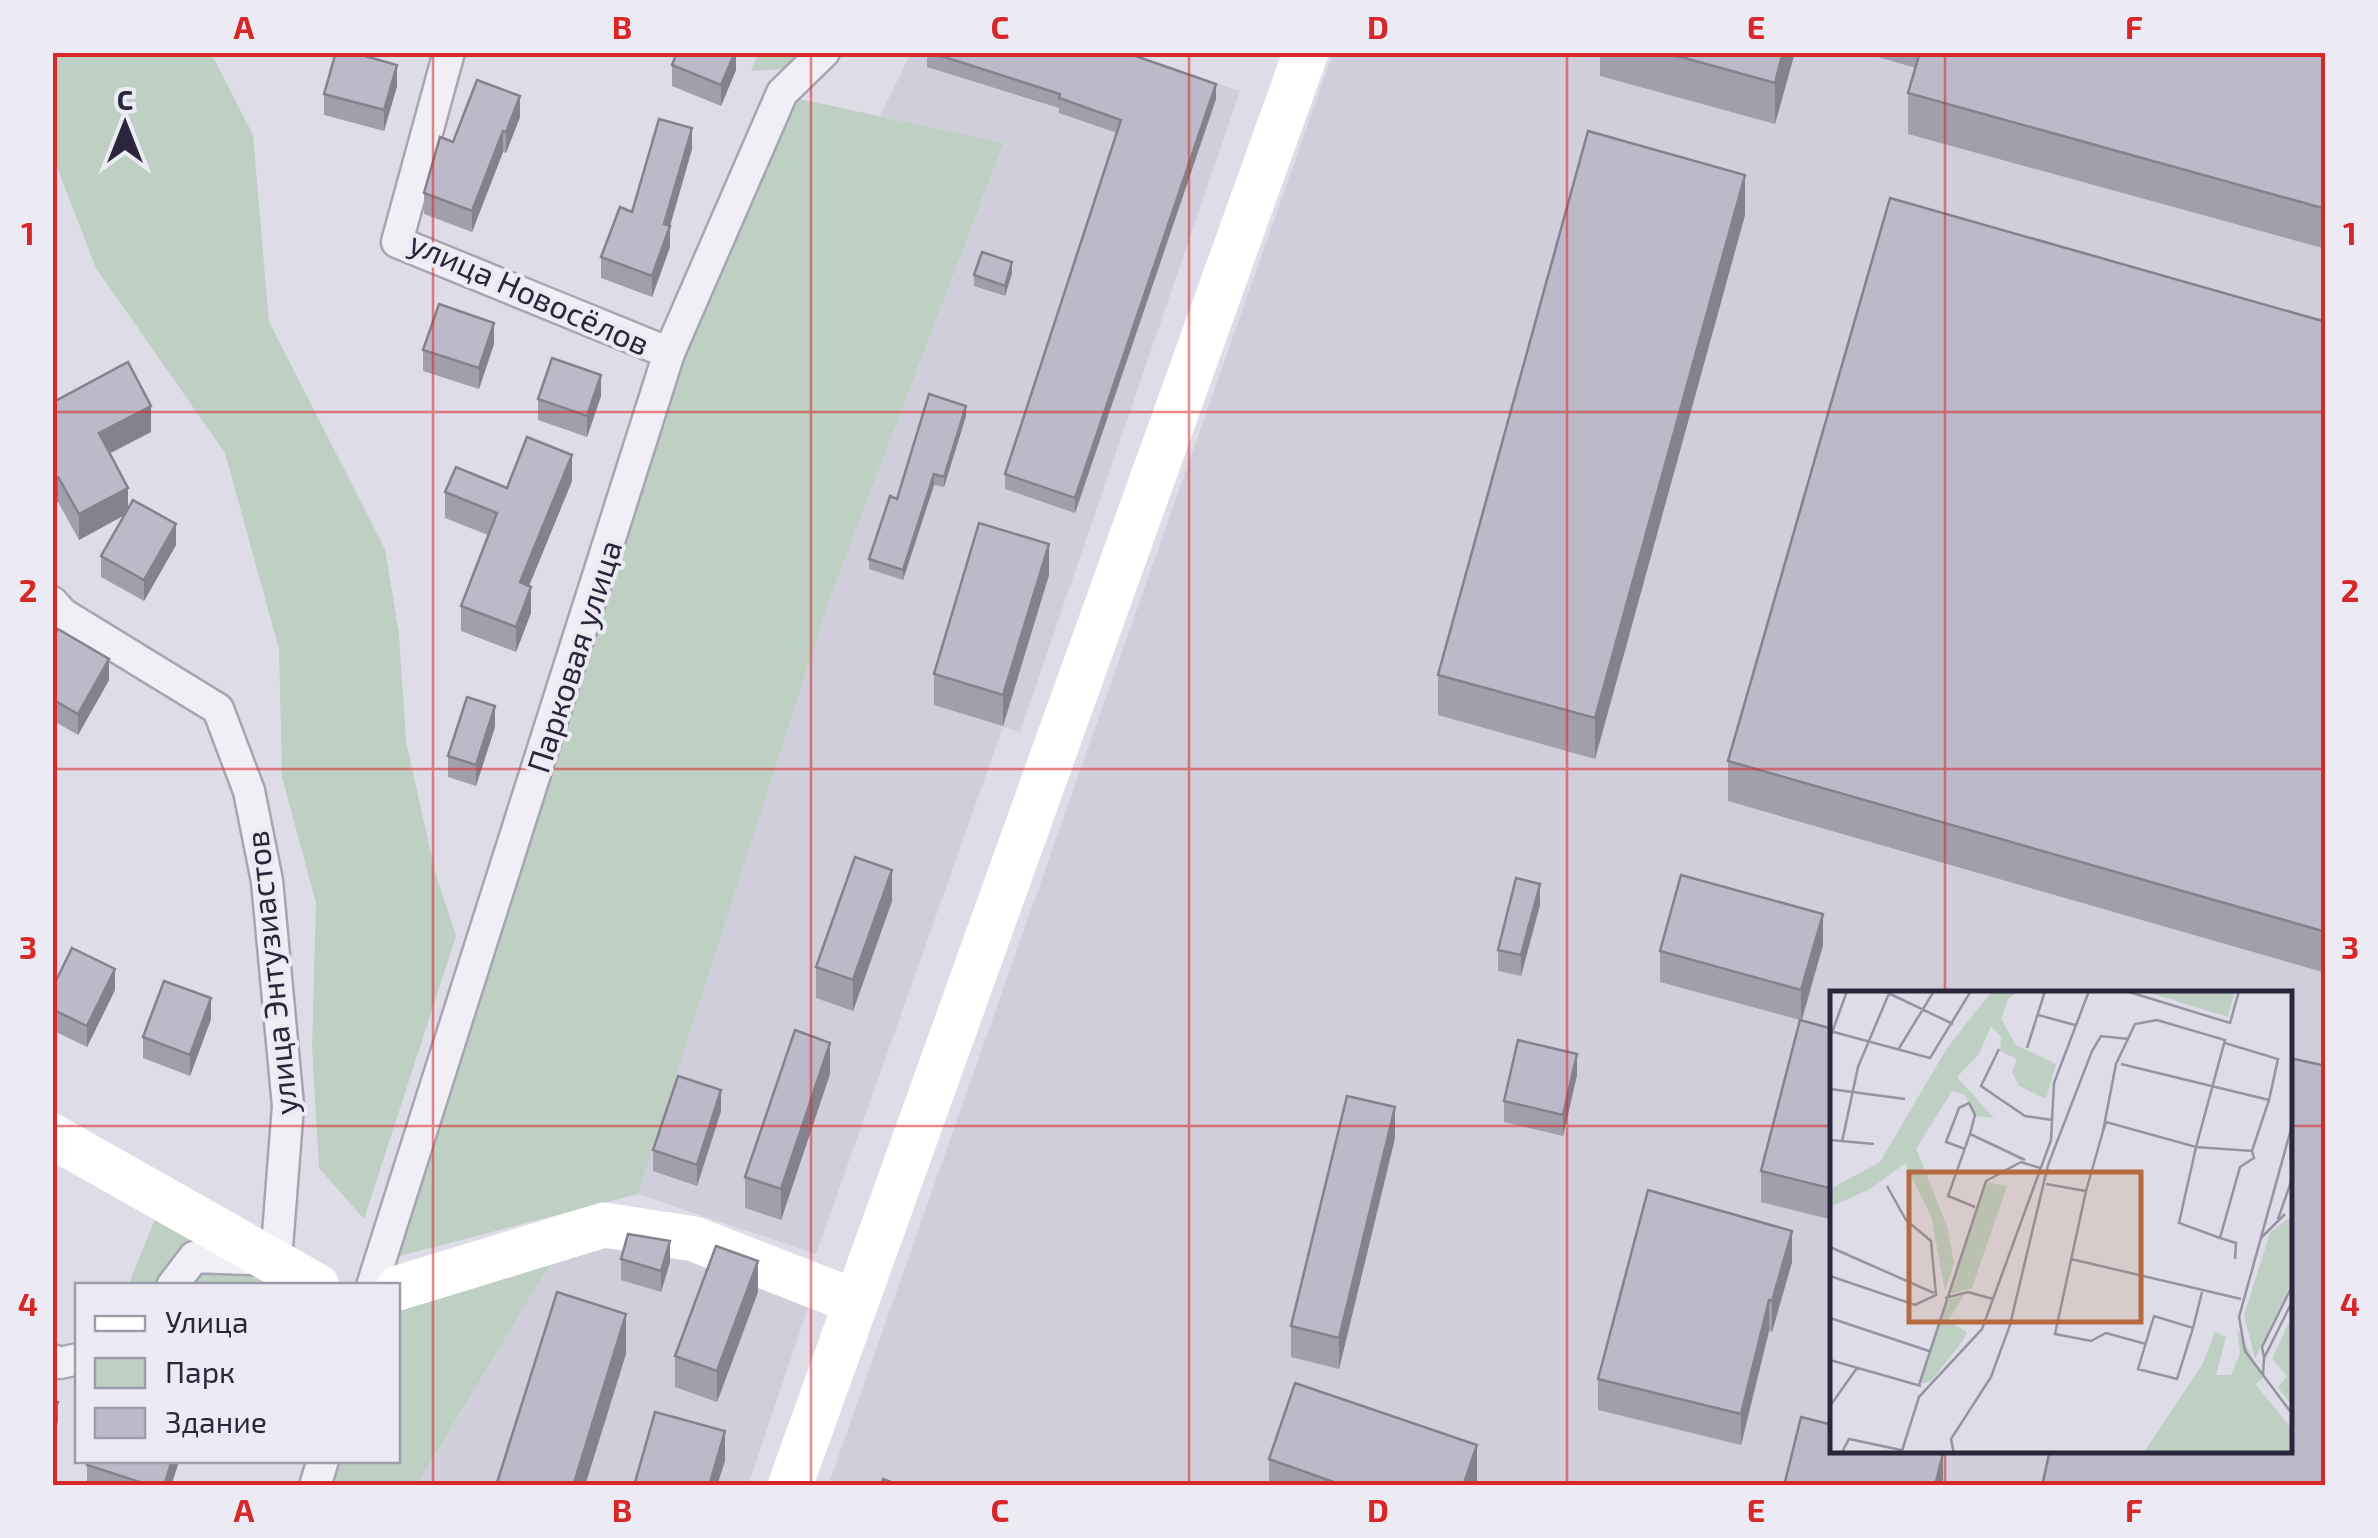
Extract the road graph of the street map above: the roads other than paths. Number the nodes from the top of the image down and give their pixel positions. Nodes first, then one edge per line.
1 (449, 52) edge
2 (824, 52) edge
3 (1306, 52) edge
4 (669, 353) junction
5 (52, 602) edge
6 (52, 1136) edge
7 (276, 1260) junction
8 (174, 1283) edge
9 (312, 1283) edge
10 (373, 1283) edge
11 (400, 1287) edge
12 (856, 1302) junction
13 (790, 1486) edge

1 - 4 street, улица Новосёлов
2 - 4 street, Парковая улица
3 - 12 street
4 - 10 street, Парковая улица
5 - 7 street, улица Энтузиастов
6 - 7 street
7 - 8 street
7 - 9 street
11 - 12 street
12 - 13 street

